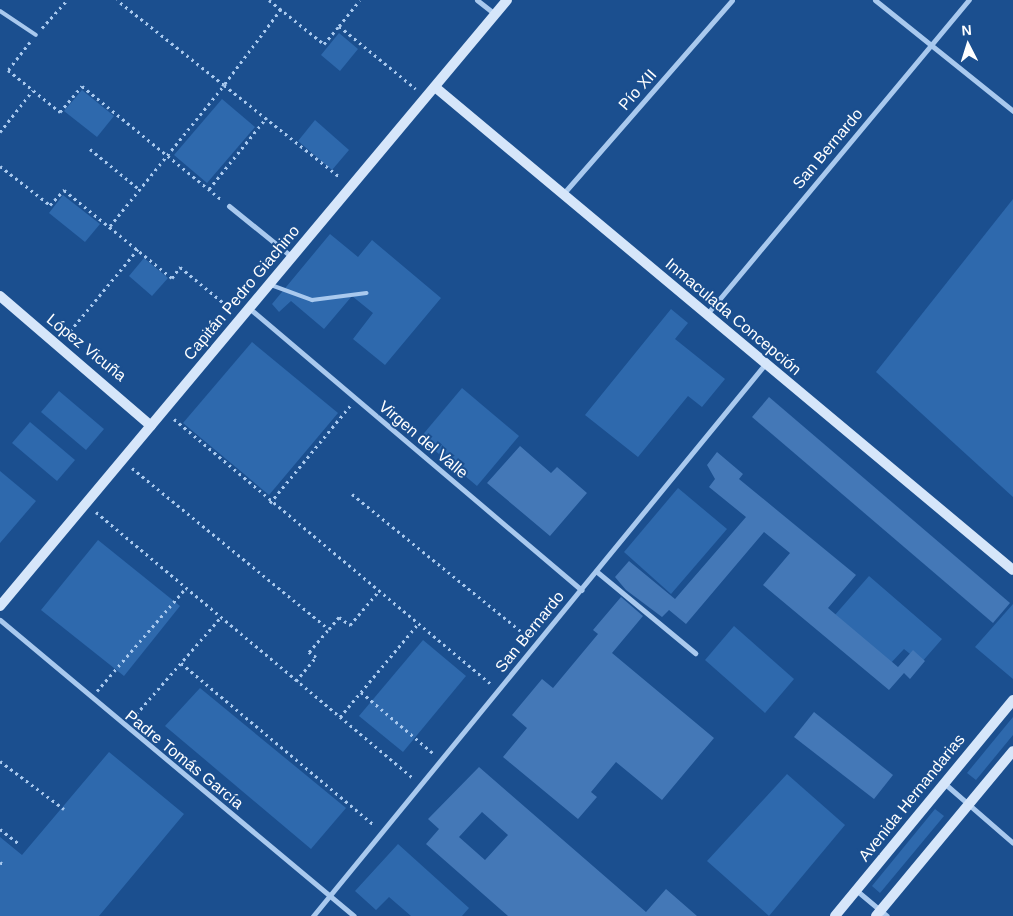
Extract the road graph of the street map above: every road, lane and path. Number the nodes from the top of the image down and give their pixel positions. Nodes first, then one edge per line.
1 (117, 0) edge
2 (269, 0) edge
3 (360, 0) edge
4 (478, 0) edge
5 (507, 0) edge
6 (732, 0) edge
7 (875, 0) edge
8 (969, 0) edge
9 (281, 10) junction
10 (0, 11) edge
11 (495, 14) junction
12 (339, 26) junction
13 (36, 35) dead end
14 (930, 46) junction
15 (8, 70) dead end
16 (224, 85) junction
17 (435, 87) junction
18 (33, 90) junction
19 (426, 97) junction
20 (1013, 112) edge
21 (267, 117) junction
22 (0, 132) edge
23 (90, 149) dead end
24 (167, 155) junction
25 (0, 166) edge
26 (352, 186) junction
27 (139, 189) junction
28 (209, 189) junction
29 (562, 196) junction
30 (229, 206) joint
31 (110, 226) junction
32 (138, 249) junction
33 (292, 257) junction
34 (269, 284) junction
35 (367, 294) dead end
36 (0, 296) edge
37 (249, 308) junction
38 (706, 315) junction
39 (241, 318) junction
40 (59, 344) junction
41 (766, 363) junction
42 (356, 400) junction
43 (164, 410) junction
44 (151, 426) junction
45 (122, 460) junction
46 (352, 494) dead end
47 (86, 504) junction
48 (270, 504) junction
49 (1013, 570) edge
50 (596, 571) junction
51 (186, 588) junction
52 (581, 590) junction
53 (378, 592) junction
54 (0, 606) edge
55 (221, 617) junction
56 (0, 620) edge
57 (418, 624) junction
58 (329, 629) junction
59 (537, 643) junction
60 (695, 653) dead end
61 (181, 663) junction
62 (296, 681) junction
63 (498, 690) junction
64 (361, 692) junction
65 (90, 699) junction
66 (1013, 700) edge
67 (340, 717) junction
68 (126, 728) junction
69 (1013, 751) edge
70 (441, 760) junction
71 (0, 761) edge
72 (943, 782) junction
73 (421, 785) junction
74 (968, 806) junction
75 (64, 809) dead end
76 (0, 829) edge
77 (382, 832) junction
78 (1013, 843) edge
79 (18, 844) dead end
80 (0, 862) edge
81 (4, 865) dead end
82 (856, 890) junction
83 (330, 896) junction
84 (881, 914) edge
85 (313, 916) edge
86 (354, 916) edge
87 (835, 916) edge

1 - 16 path
2 - 9 path
3 - 12 path
4 - 11 street
5 - 11 street, Capitán Pedro Giachino
6 - 29 street, Pío XII
7 - 14 street
8 - 14 street, San Bernardo
9 - 12 path
9 - 16 path
10 - 13 lane
11 - 17 street, Capitán Pedro Giachino
12 - 19 path
14 - 20 street
14 - 38 street, San Bernardo
15 - 18 path
16 - 21 path
16 - 24 path
17 - 19 street, Capitán Pedro Giachino
17 - 29 street, Inmaculada Concepción
18 - 22 path
18 - 24 path
19 - 26 street, Capitán Pedro Giachino
21 - 26 path
21 - 28 path
23 - 27 path
24 - 27 path
24 - 28 path
25 - 31 path
26 - 33 street, Capitán Pedro Giachino
27 - 31 path
28 - 30 path
29 - 38 street, Inmaculada Concepción
30 - 33 street
31 - 32 path
32 - 39 path
32 - 40 path
33 - 34 street, Capitán Pedro Giachino
34 - 35 lane
34 - 37 street, Capitán Pedro Giachino
36 - 40 street, López Vicuña
37 - 39 street, Capitán Pedro Giachino
37 - 42 street, Virgen del Valle
38 - 41 street, Inmaculada Concepción
39 - 43 street, Capitán Pedro Giachino
40 - 44 street, López Vicuña
41 - 49 street, Inmaculada Concepción
41 - 50 street, San Bernardo
42 - 48 path
42 - 52 street, Virgen del Valle
43 - 44 street, Capitán Pedro Giachino
43 - 48 path
44 - 45 street, Capitán Pedro Giachino
45 - 47 street, Capitán Pedro Giachino
45 - 58 path
46 - 59 path
47 - 51 path
47 - 54 street, Capitán Pedro Giachino
48 - 53 path
50 - 52 street, San Bernardo
50 - 60 street
51 - 55 path
51 - 65 path
52 - 59 street, San Bernardo
53 - 57 path
53 - 58 path
55 - 61 path
55 - 62 path
56 - 65 street, Padre Tomás García
57 - 63 path
57 - 64 path
58 - 62 path
59 - 63 street, San Bernardo
61 - 68 path
61 - 77 path
62 - 67 path
63 - 70 street, San Bernardo
64 - 67 path
64 - 70 path
65 - 68 street, Padre Tomás García
66 - 72 street, Avenida Hernandarias
67 - 73 path
68 - 83 street, Padre Tomás García
69 - 74 street
70 - 73 street, San Bernardo
71 - 75 path
72 - 74 street
72 - 82 street, Avenida Hernandarias
73 - 77 street, San Bernardo
74 - 78 street
74 - 84 street
76 - 79 path
77 - 83 street, San Bernardo
80 - 81 path
82 - 84 street
82 - 87 street, Avenida Hernandarias
83 - 85 street, San Bernardo
83 - 86 street, Padre Tomás García

